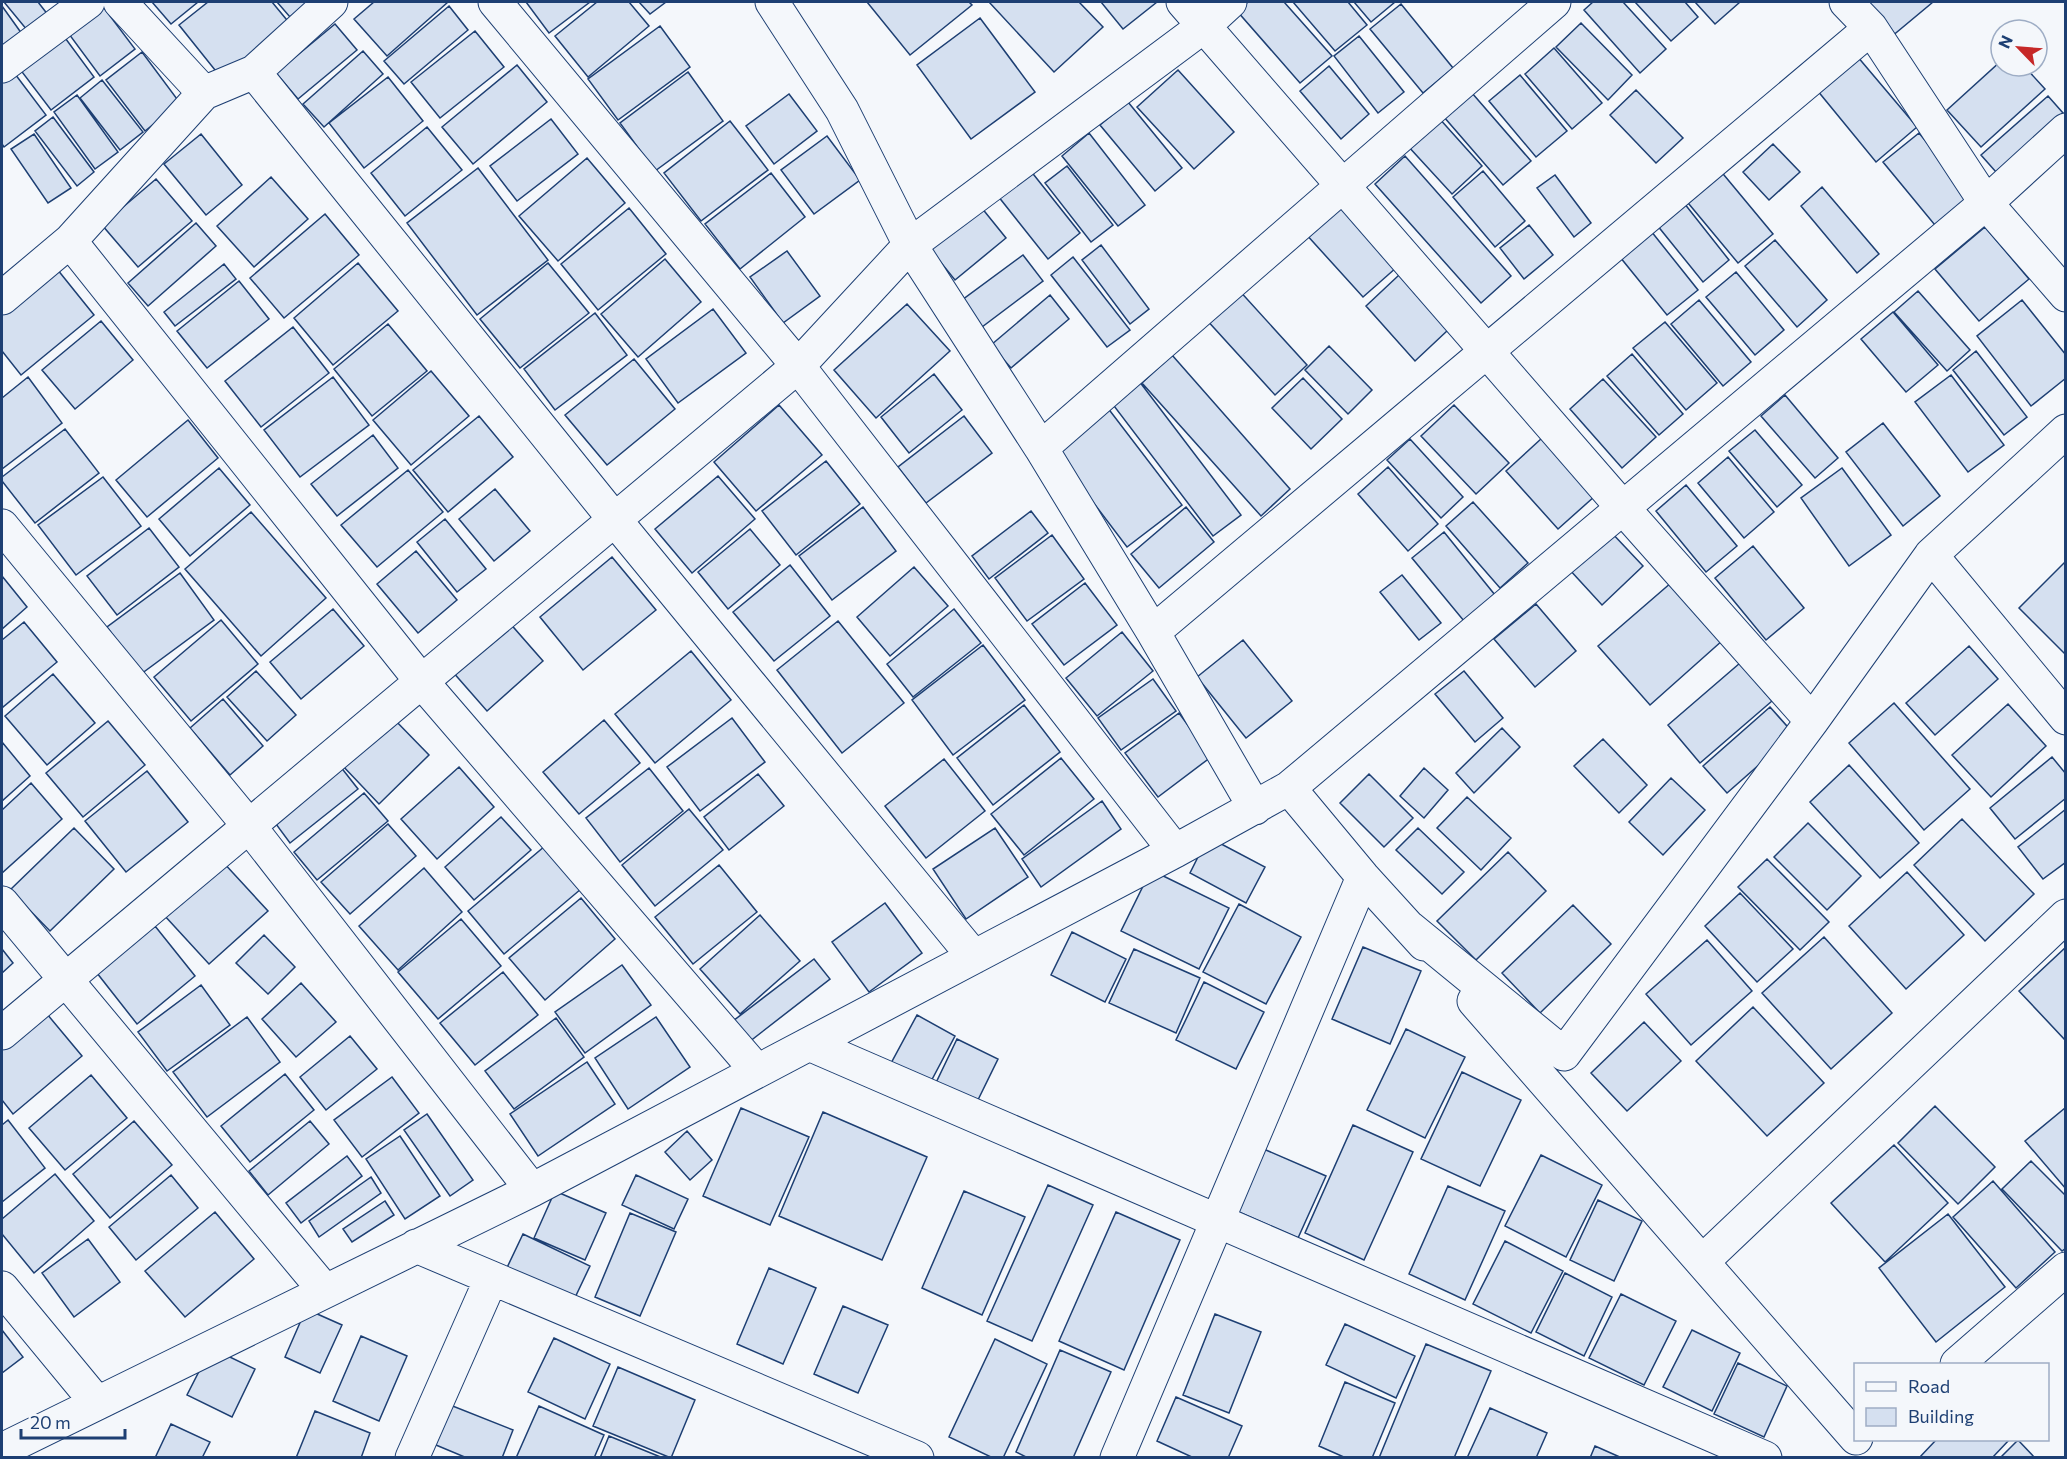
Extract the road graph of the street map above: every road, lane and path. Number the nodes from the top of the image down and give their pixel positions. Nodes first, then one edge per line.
1 (88, 2) edge
2 (120, 2) edge
3 (331, 2) edge
4 (495, 2) edge
5 (772, 2) edge
6 (1230, 2) edge
7 (1554, 2) edge
8 (1846, 2) edge
9 (1194, 14) edge
10 (1871, 28) junction
11 (2, 66) edge
12 (254, 72) junction
13 (204, 93) junction
14 (2066, 130) edge
15 (1342, 186) junction
16 (1986, 204) junction
17 (70, 241) junction
18 (910, 245) junction
19 (2066, 295) edge
20 (2, 297) edge
21 (1486, 352) junction
22 (798, 366) junction
23 (2066, 431) edge
24 (1041, 448) junction
25 (1623, 508) junction
26 (615, 520) junction
27 (2, 526) edge
28 (1931, 555) junction
29 (1152, 632) junction
30 (422, 682) junction
31 (2066, 717) edge
32 (1812, 721) junction
33 (1289, 788) junction
34 (1255, 808) junction
35 (249, 826) junction
36 (1175, 850) junction
37 (1363, 877) junction
38 (2, 903) edge
39 (2066, 916) edge
40 (1410, 928) junction
41 (974, 957) junction
42 (64, 980) junction
43 (2, 1033) edge
44 (809, 1044) junction
45 (757, 1071) junction
46 (532, 1190) junction
47 (1217, 1220) junction
48 (416, 1246) junction
49 (1703, 1261) junction
50 (2066, 1269) edge
51 (491, 1279) junction
52 (2, 1288) edge
53 (325, 1291) junction
54 (1959, 1363) edge
55 (97, 1403) junction
56 (1854, 1437) edge
57 (7, 1447) edge
58 (44, 1458) edge
59 (412, 1458) edge
60 (917, 1458) edge
61 (1117, 1458) edge
62 (1766, 1458) edge

1 - 11 street
2 - 13 street
3 - 12 street
4 - 22 street
5 - 18 street
6 - 9 street
7 - 15 street
8 - 10 street
9 - 15 street
9 - 18 street
10 - 16 street
10 - 21 street
12 - 13 street
12 - 26 street
13 - 17 street
14 - 16 street
15 - 21 street
15 - 24 street
16 - 19 street
16 - 25 street
17 - 20 street
17 - 30 street
18 - 22 street
18 - 24 street
21 - 25 street
21 - 29 street
22 - 26 street
22 - 36 street
23 - 28 street
24 - 29 street
25 - 32 street
25 - 33 street
26 - 30 street
26 - 41 street
27 - 35 street
28 - 31 street
28 - 32 street
29 - 34 street
30 - 35 street
30 - 45 street
32 - 40 street
33 - 34 street
33 - 37 street
34 - 36 street
35 - 42 street
35 - 46 street
36 - 41 street
37 - 40 street
37 - 47 street
38 - 42 street
39 - 49 street
40 - 49 street
41 - 44 street
42 - 43 street
42 - 53 street
44 - 45 street
44 - 47 street
45 - 46 street
46 - 48 street
47 - 61 street
47 - 62 street
48 - 51 street
48 - 53 street
49 - 56 street
50 - 54 street
51 - 59 street
51 - 60 street
52 - 55 street
53 - 55 street
55 - 57 street
57 - 58 street

